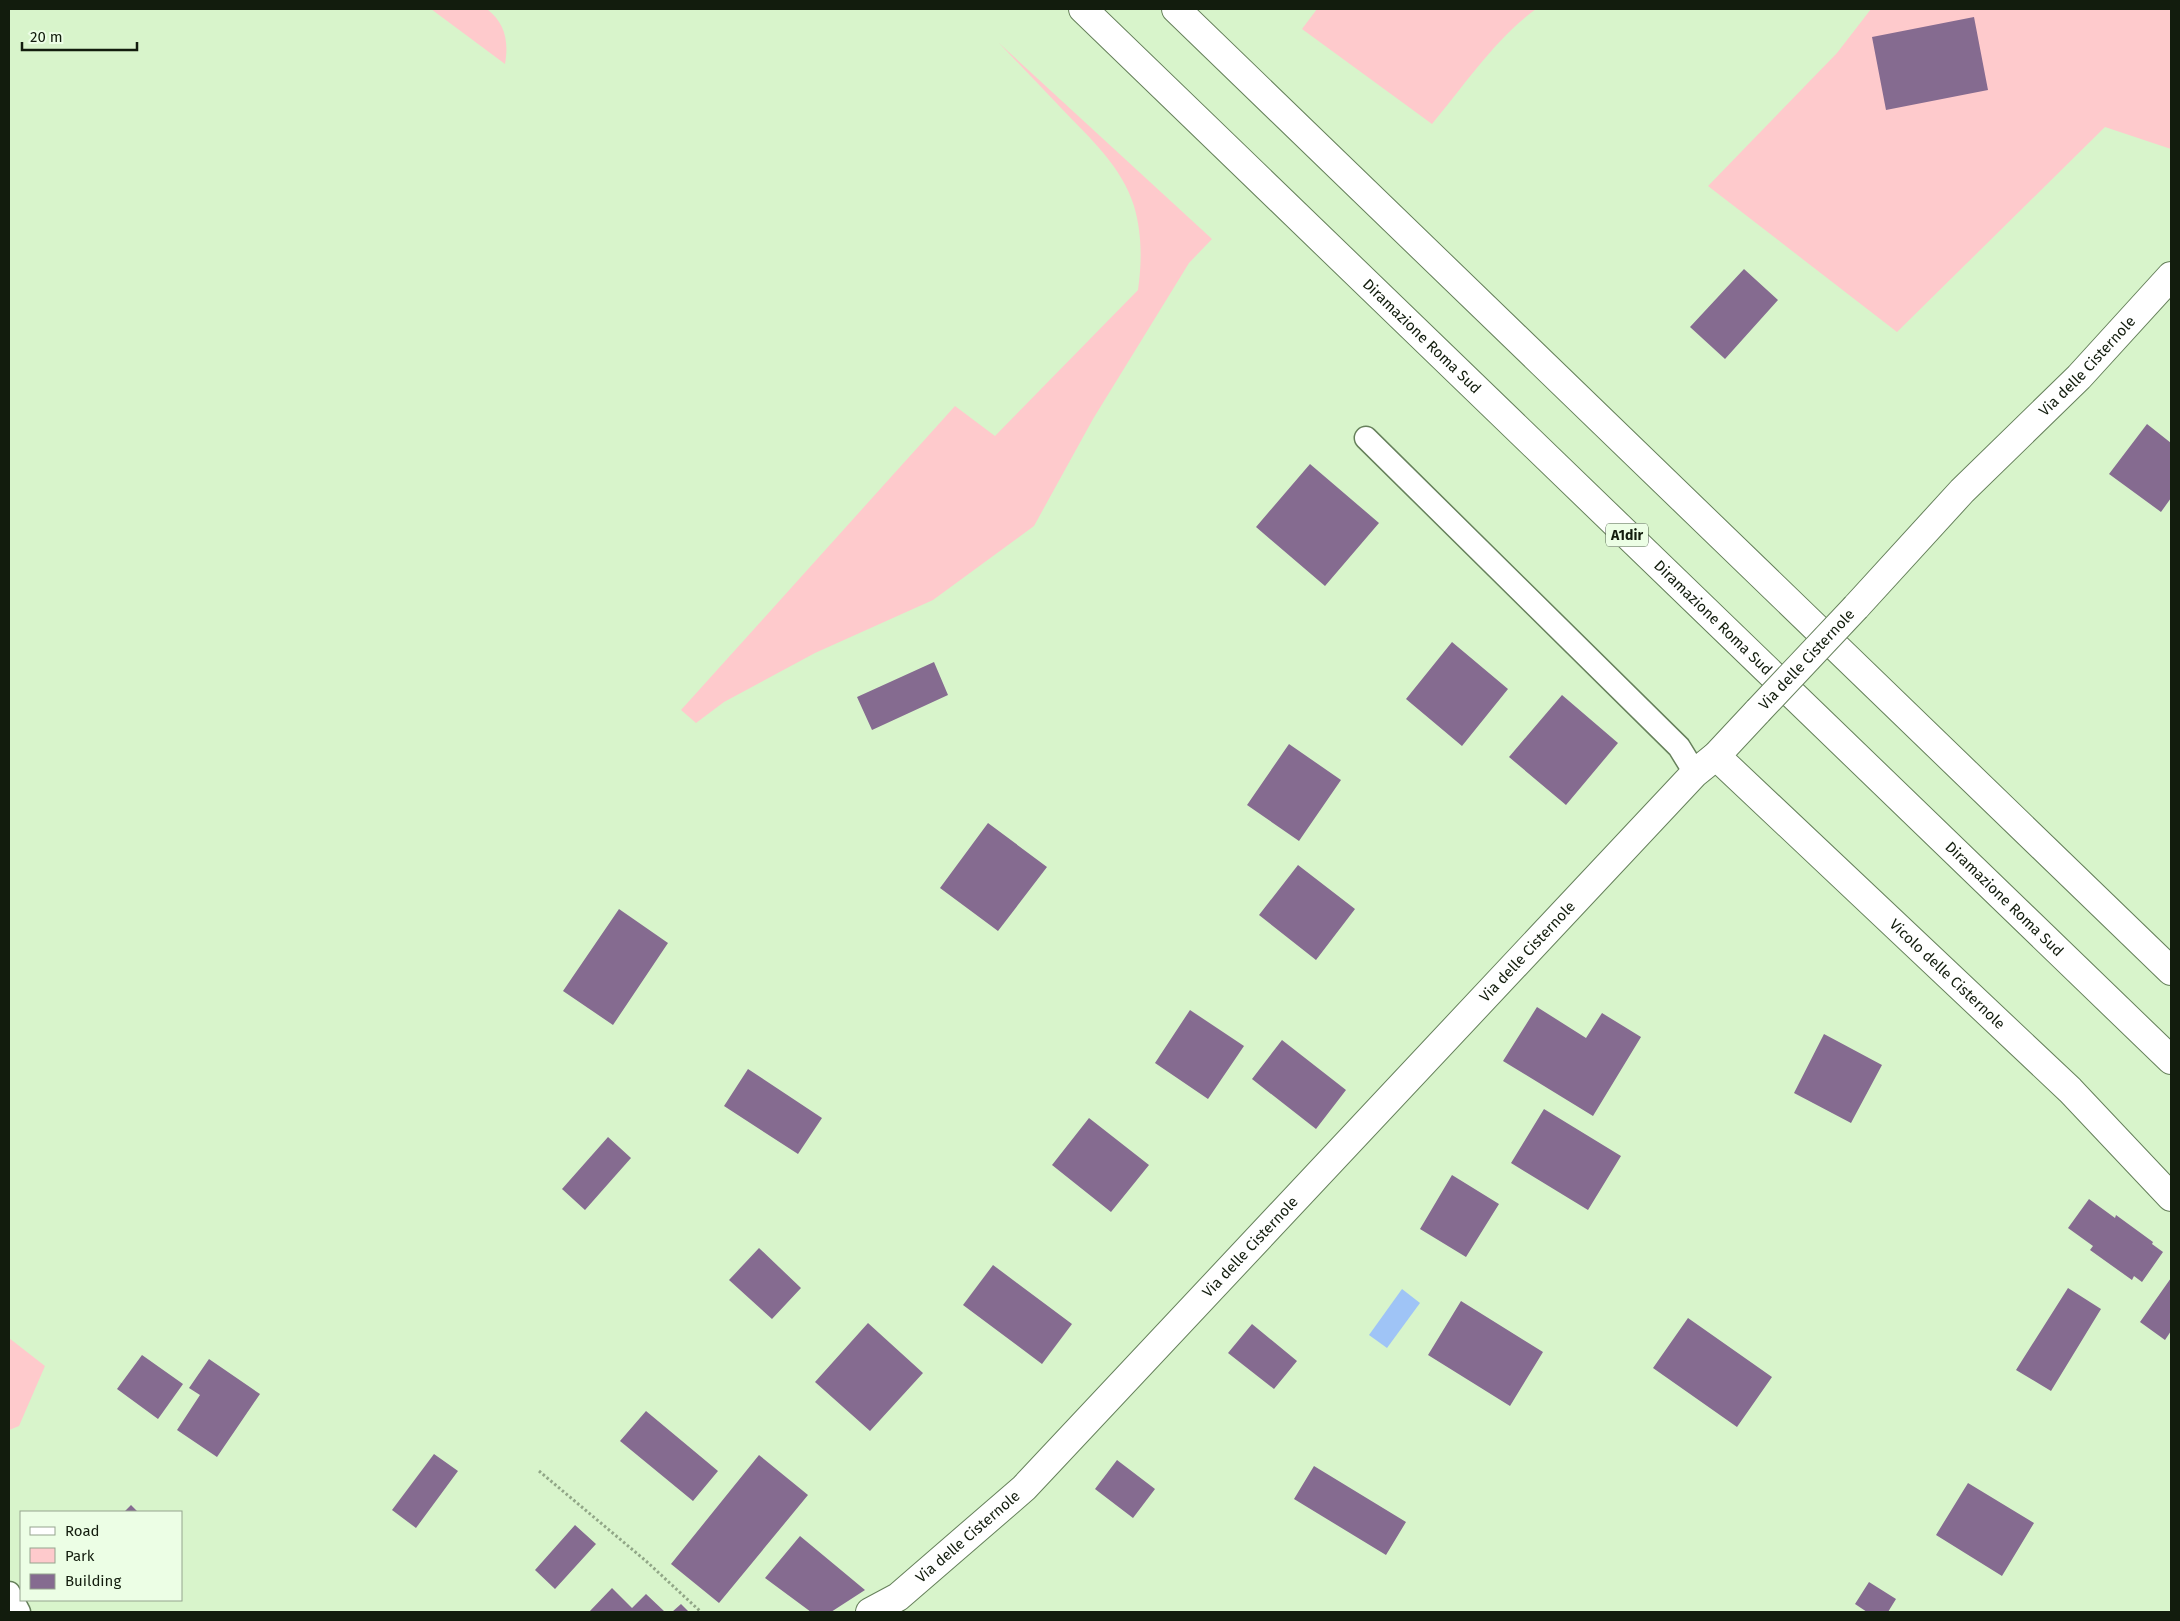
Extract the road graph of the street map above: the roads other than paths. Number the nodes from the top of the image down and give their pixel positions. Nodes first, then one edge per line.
1 (1083, 9) edge
2 (1176, 9) edge
3 (2171, 276) edge
4 (1366, 438) dead end
5 (1716, 756) junction
6 (1695, 773) junction
7 (2171, 971) edge
8 (2171, 1060) edge
9 (2171, 1197) edge
10 (9, 1593) edge
11 (19, 1612) edge
12 (870, 1612) edge

1 - 8 main road, Diramazione Roma Sud / A1dir
2 - 7 main road
3 - 5 main road, Via delle Cisternole, bridge
4 - 6 lane
5 - 6 main road, Via delle Cisternole
5 - 9 main road, Vicolo delle Cisternole
6 - 12 main road, Via delle Cisternole
10 - 11 lane

